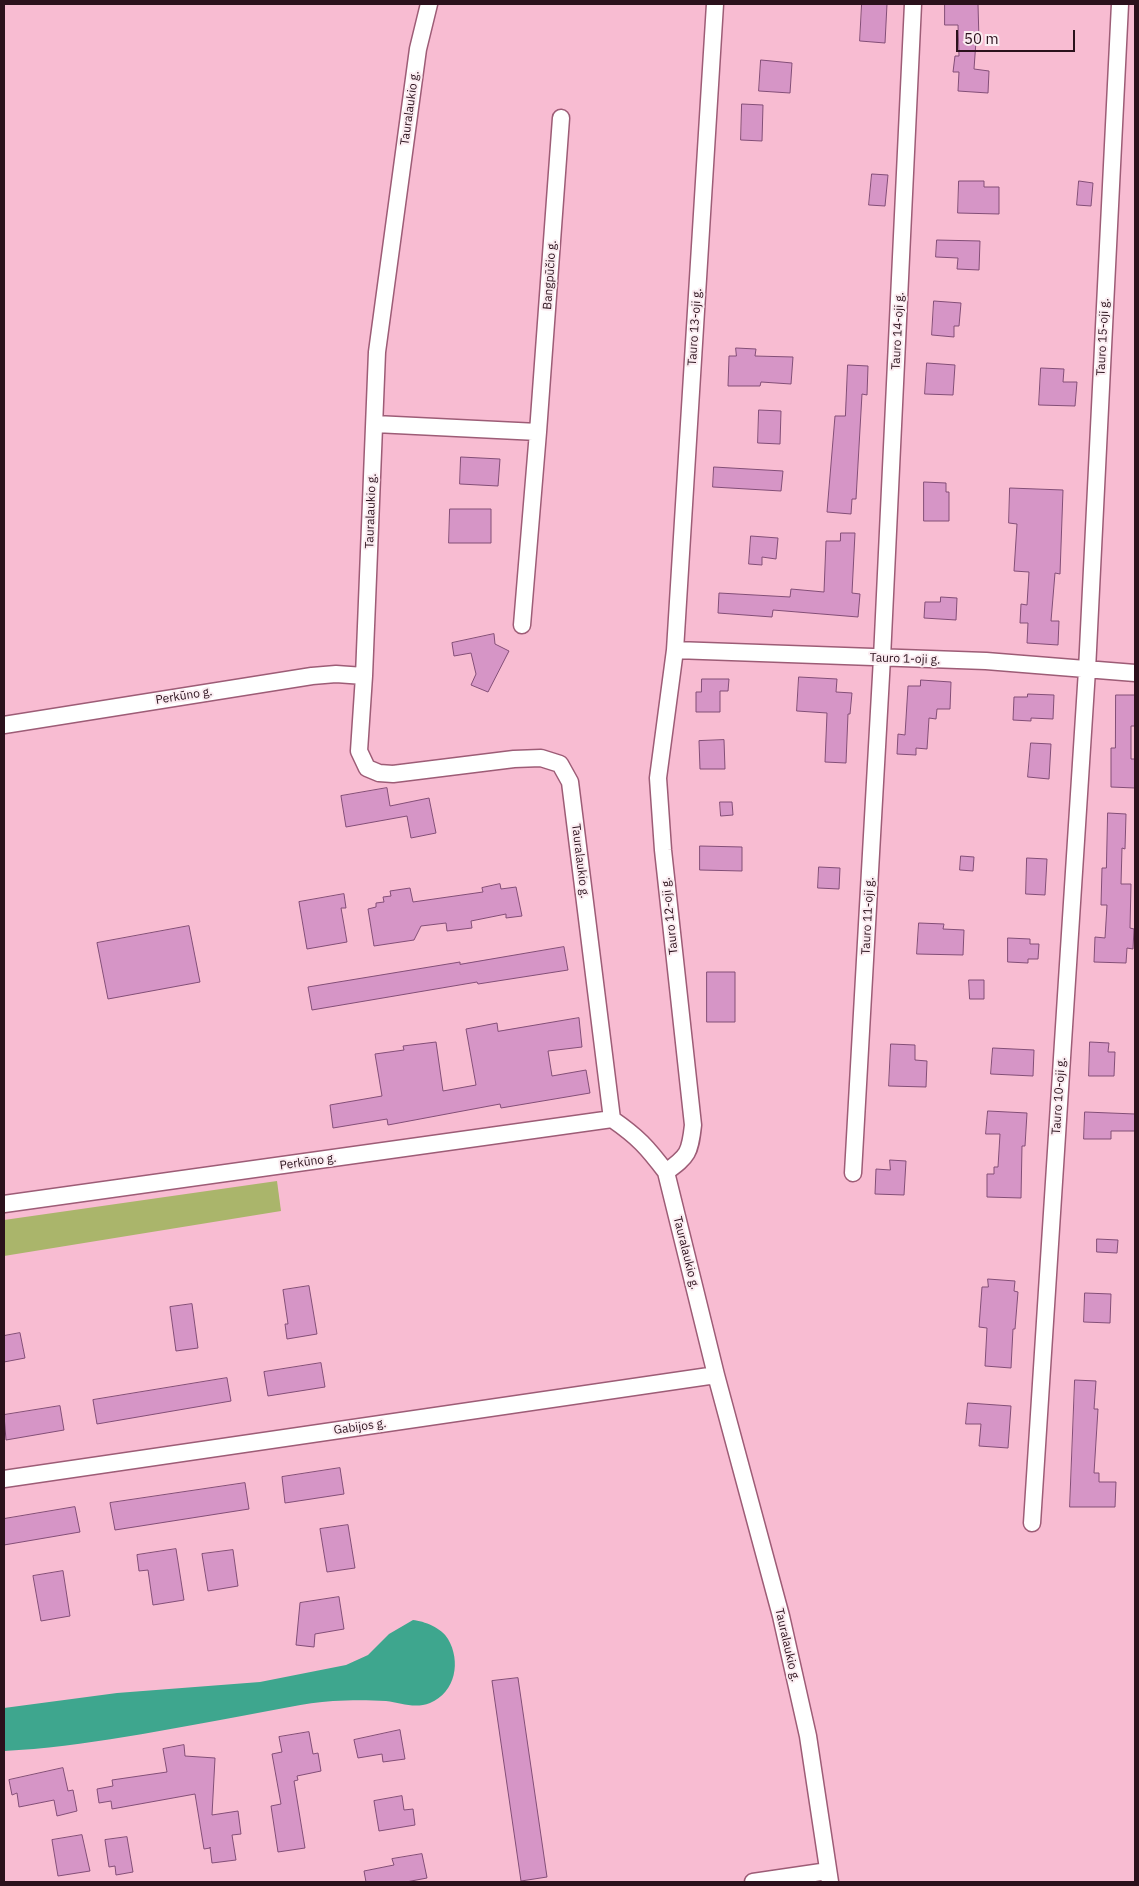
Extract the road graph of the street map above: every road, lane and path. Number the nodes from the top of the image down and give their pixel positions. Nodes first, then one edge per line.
1 (429, 4) edge
2 (715, 4) edge
3 (913, 4) edge
4 (1120, 4) edge
5 (561, 118) dead end
6 (374, 424) junction
7 (538, 432) junction
8 (522, 625) dead end
9 (675, 650) junction
10 (882, 658) junction
11 (1087, 670) junction
12 (1135, 673) edge
13 (364, 676) junction
14 (4, 725) edge
15 (612, 1119) junction
16 (666, 1172) junction
17 (853, 1173) dead end
18 (4, 1204) edge
19 (716, 1374) junction
20 (4, 1479) edge
21 (1032, 1523) dead end
22 (829, 1877) edge
23 (753, 1882) edge

1 - 6 street, Tauralaukio g.
2 - 9 street, Tauro 13-oji g.
3 - 10 street, Tauro 14-oji g.
4 - 11 street, Tauro 15-oji g.
5 - 7 street, Bangpūčio g.
6 - 7 street
6 - 13 street, Tauralaukio g.
7 - 8 street, Bangpūčio g.
9 - 10 street, Tauro 1-oji g.
9 - 16 street, Tauro 12-oji g.
10 - 11 street, Tauro 1-oji g.
10 - 17 street, Tauro 11-oji g.
11 - 12 street, Tauro 1-oji g.
11 - 21 street, Tauro 10-oji g.
13 - 14 street, Perkūno g.
13 - 15 street, Tauralaukio g.
15 - 16 street, Tauralaukio g.
15 - 18 street, Perkūno g.
16 - 19 street, Tauralaukio g.
19 - 20 street, Gabijos g.
19 - 22 street, Tauralaukio g.
22 - 23 street

